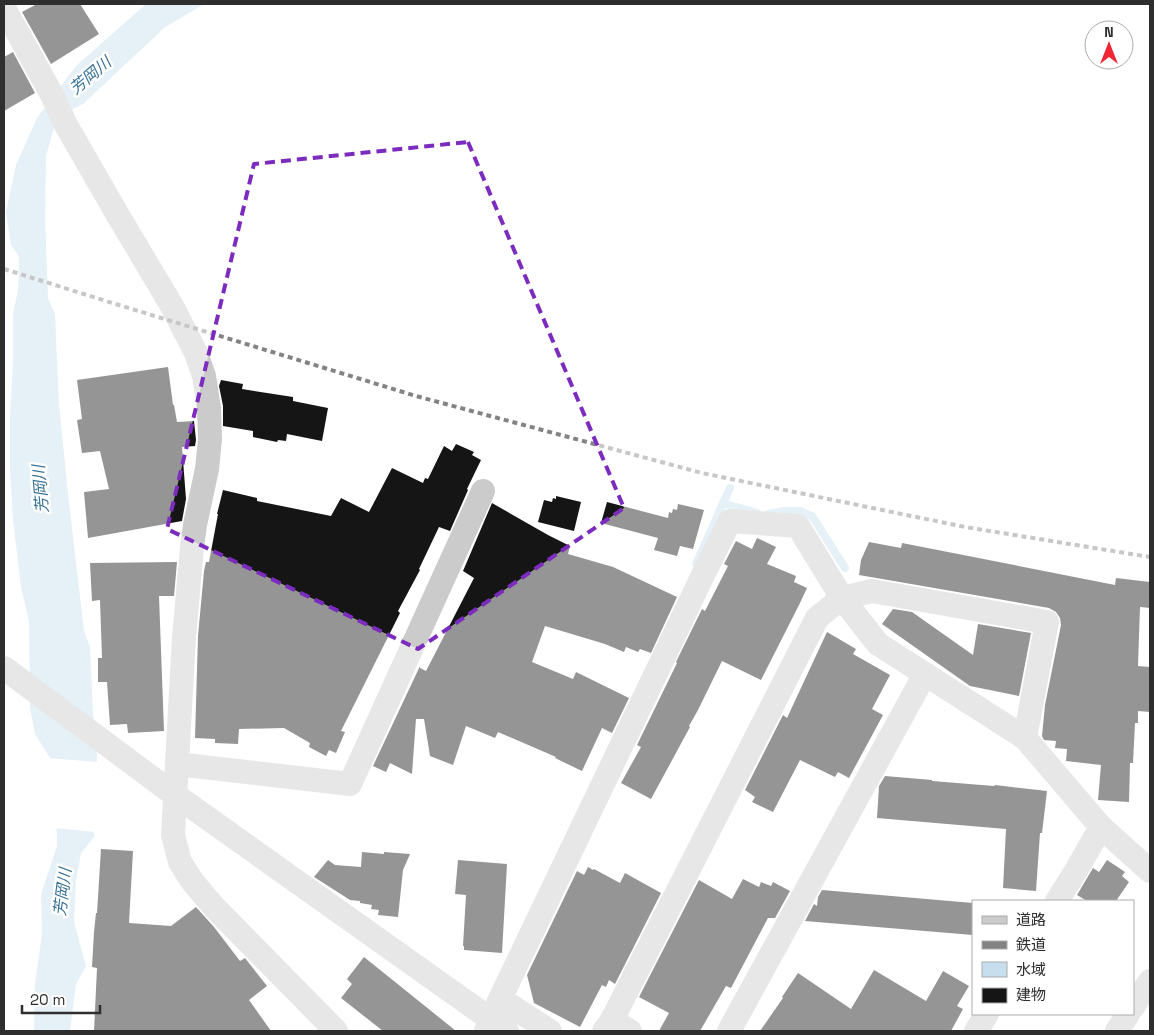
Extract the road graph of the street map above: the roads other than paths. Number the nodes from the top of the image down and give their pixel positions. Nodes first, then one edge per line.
1 (4, 8) edge
2 (483, 491) dead end
3 (842, 598) junction
4 (4, 668) edge
5 (925, 674) junction
6 (1025, 738) junction
7 (177, 764) junction
8 (176, 796) junction
9 (1101, 827) junction
10 (1150, 871) edge
11 (1058, 900) edge
12 (1150, 981) edge
13 (1134, 1005) edge
14 (986, 1015) edge
15 (1127, 1015) edge
16 (496, 1020) edge
17 (615, 1027) edge
18 (336, 1031) edge
19 (550, 1031) edge
20 (729, 1031) edge
21 (976, 1031) edge
22 (1117, 1031) edge

1 - 7 street
2 - 7 street
3 - 5 street
3 - 6 street
3 - 16 street
3 - 17 street
4 - 8 street
5 - 6 street
5 - 20 street
6 - 9 street
7 - 8 street
8 - 16 street
8 - 18 street
9 - 10 street
9 - 11 street
12 - 13 street
14 - 21 street
15 - 22 street
16 - 19 street

